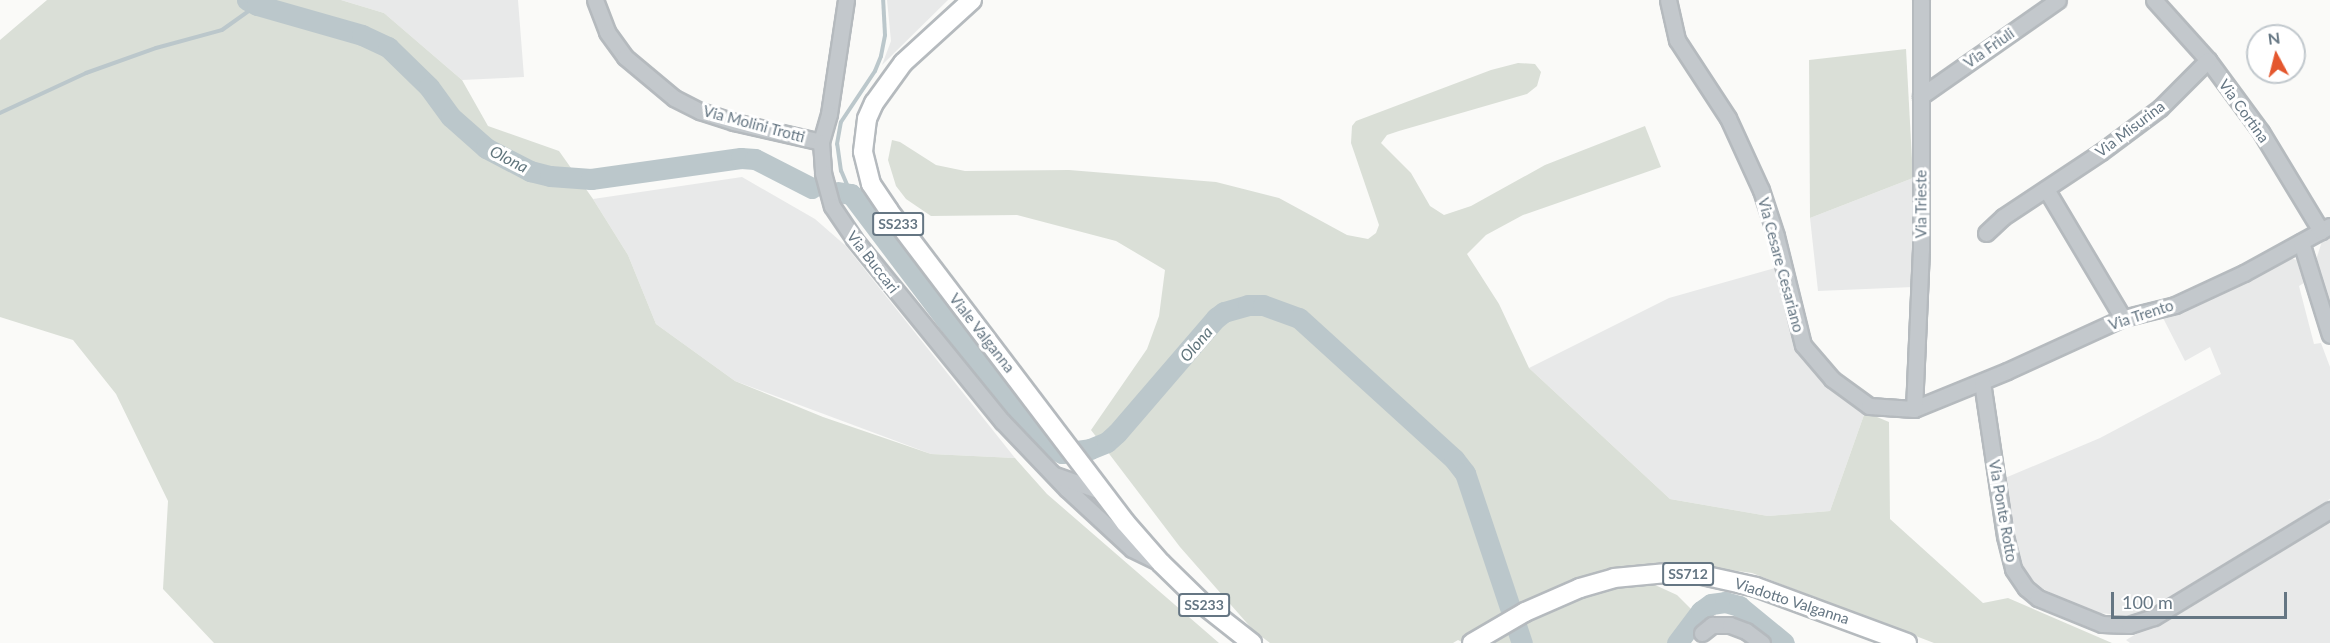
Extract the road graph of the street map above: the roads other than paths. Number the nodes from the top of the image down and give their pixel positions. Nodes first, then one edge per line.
1 (596, 0) edge
2 (846, 0) edge
3 (972, 0) edge
4 (1668, 0) edge
5 (1922, 0) edge
6 (2058, 0) edge
7 (2154, 0) edge
8 (2211, 64) junction
9 (1921, 96) junction
10 (821, 142) junction
11 (2046, 189) junction
12 (2326, 228) edge
13 (1986, 233) dead end
14 (2301, 242) junction
15 (2123, 318) junction
16 (2330, 335) edge
17 (1982, 382) junction
18 (1914, 409) junction
19 (1055, 474) junction
20 (1102, 492) junction
21 (2330, 510) edge
22 (1161, 563) junction
23 (1702, 633) dead end
24 (1252, 643) edge
25 (1472, 643) edge
26 (1762, 643) edge
27 (1907, 643) edge

1 - 10 street, Via Molini Trotti
2 - 10 street, Via Buccari
3 - 20 main road, Viale Valganna / SS233
4 - 18 street, Via Cesare Cesariano
5 - 9 street, Via Trieste
6 - 9 street, Via Friuli
7 - 8 street, Via Cortina
8 - 11 street, Via Misurina
8 - 12 street, Via Cortina
9 - 18 street, Via Trieste
10 - 19 street, Via Buccari
11 - 13 street, Via Misurina
11 - 15 street
12 - 14 street, Via Trento
14 - 15 street, Via Trento
14 - 16 street
15 - 17 street, Via Trento
17 - 18 street, Via Trento
17 - 21 street, Via Ponte Rotto
19 - 20 street, Via Buccari
19 - 22 street, Via Buccari
20 - 22 main road, Viale Valganna / SS233
22 - 24 main road, Viale Valganna / SS233
23 - 26 street
25 - 27 main road, Viadotto Valganna / SS712

